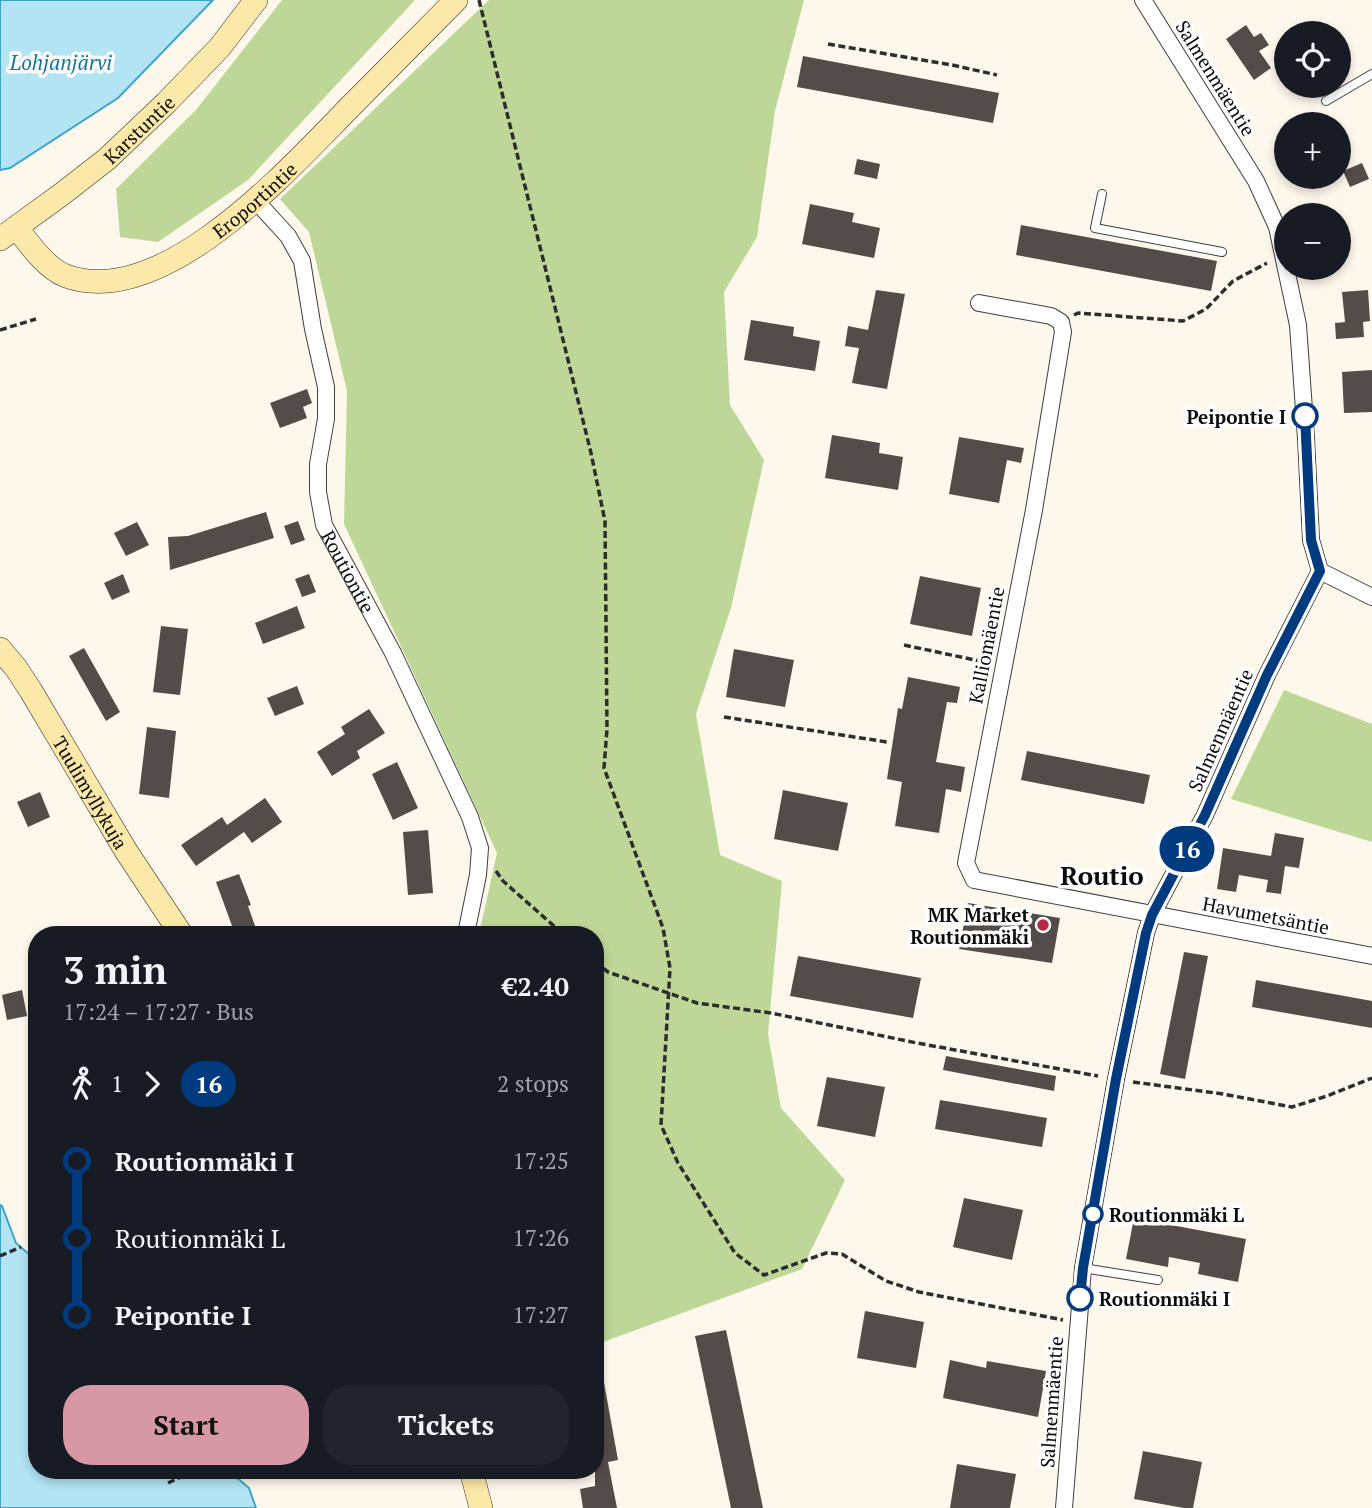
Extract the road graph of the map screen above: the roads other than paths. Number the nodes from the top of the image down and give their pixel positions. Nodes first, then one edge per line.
1 (256, 0) edge
2 (456, 0) edge
3 (1143, 0) edge
4 (1372, 74) edge
5 (1326, 101) dead end
6 (1102, 194) dead end
7 (256, 201) junction
8 (8, 234) edge
9 (1222, 252) dead end
10 (979, 303) dead end
11 (1320, 571) junction
12 (1372, 597) edge
13 (0, 649) edge
14 (1152, 915) junction
15 (176, 926) edge
16 (468, 926) edge
17 (1372, 956) edge
18 (1083, 1268) junction
19 (1158, 1280) dead end
20 (473, 1479) edge
21 (481, 1508) edge
22 (1064, 1508) edge

1 - 8 street, Karstuntie
2 - 7 street, Eroportintie
3 - 11 street, Salmenmäentie
4 - 5 lane
6 - 9 lane
7 - 8 street, Eroportintie
7 - 16 street, Routiontie
10 - 14 street, Kalliomäentie
11 - 12 street
11 - 14 street, Salmenmäentie
13 - 15 street, Tuulimyllykuja
14 - 17 street, Havumetsäntie
14 - 18 street, Salmenmäentie
18 - 19 lane
18 - 22 street, Salmenmäentie
20 - 21 street

